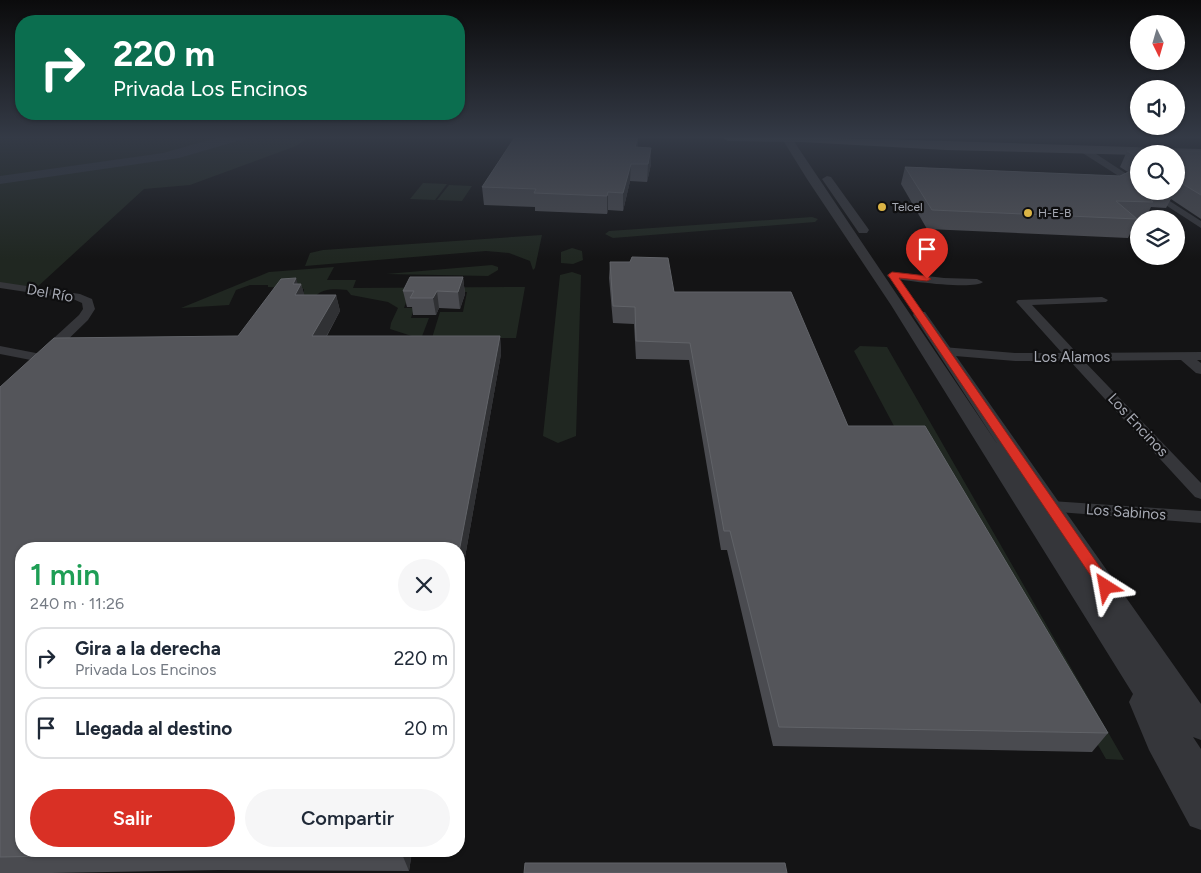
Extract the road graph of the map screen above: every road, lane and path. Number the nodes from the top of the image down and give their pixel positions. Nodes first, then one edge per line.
1 (812, 178) edge
2 (826, 178) edge
3 (1162, 200) edge
4 (1201, 225) edge
5 (852, 237) junction
6 (881, 258) junction
7 (892, 275) junction
8 (977, 282) dead end
9 (0, 285) edge
10 (1102, 300) dead end
11 (0, 350) edge
12 (944, 351) junction
13 (1201, 356) edge
14 (1075, 357) junction
15 (1185, 357) junction
16 (41, 358) junction
17 (1201, 370) edge
18 (28, 371) edge
19 (1201, 493) edge
20 (1051, 507) junction
21 (1201, 517) edge
22 (1126, 659) junction
23 (1201, 727) edge
24 (1201, 775) edge
25 (1201, 815) edge

1 - 5 street
2 - 6 street
3 - 4 street
5 - 6 street
5 - 22 street
6 - 7 street
7 - 8 street
7 - 12 street
9 - 16 street, Del Río
10 - 14 street, Los Encinos
11 - 16 street
12 - 14 street, Los Alamos
12 - 20 street
13 - 15 street, Los Alamos
14 - 15 street, Los Alamos
14 - 19 street, Los Encinos
15 - 17 street
16 - 18 street, Del Río
20 - 21 street, Los Sabinos
20 - 23 street
22 - 24 street
22 - 25 street

